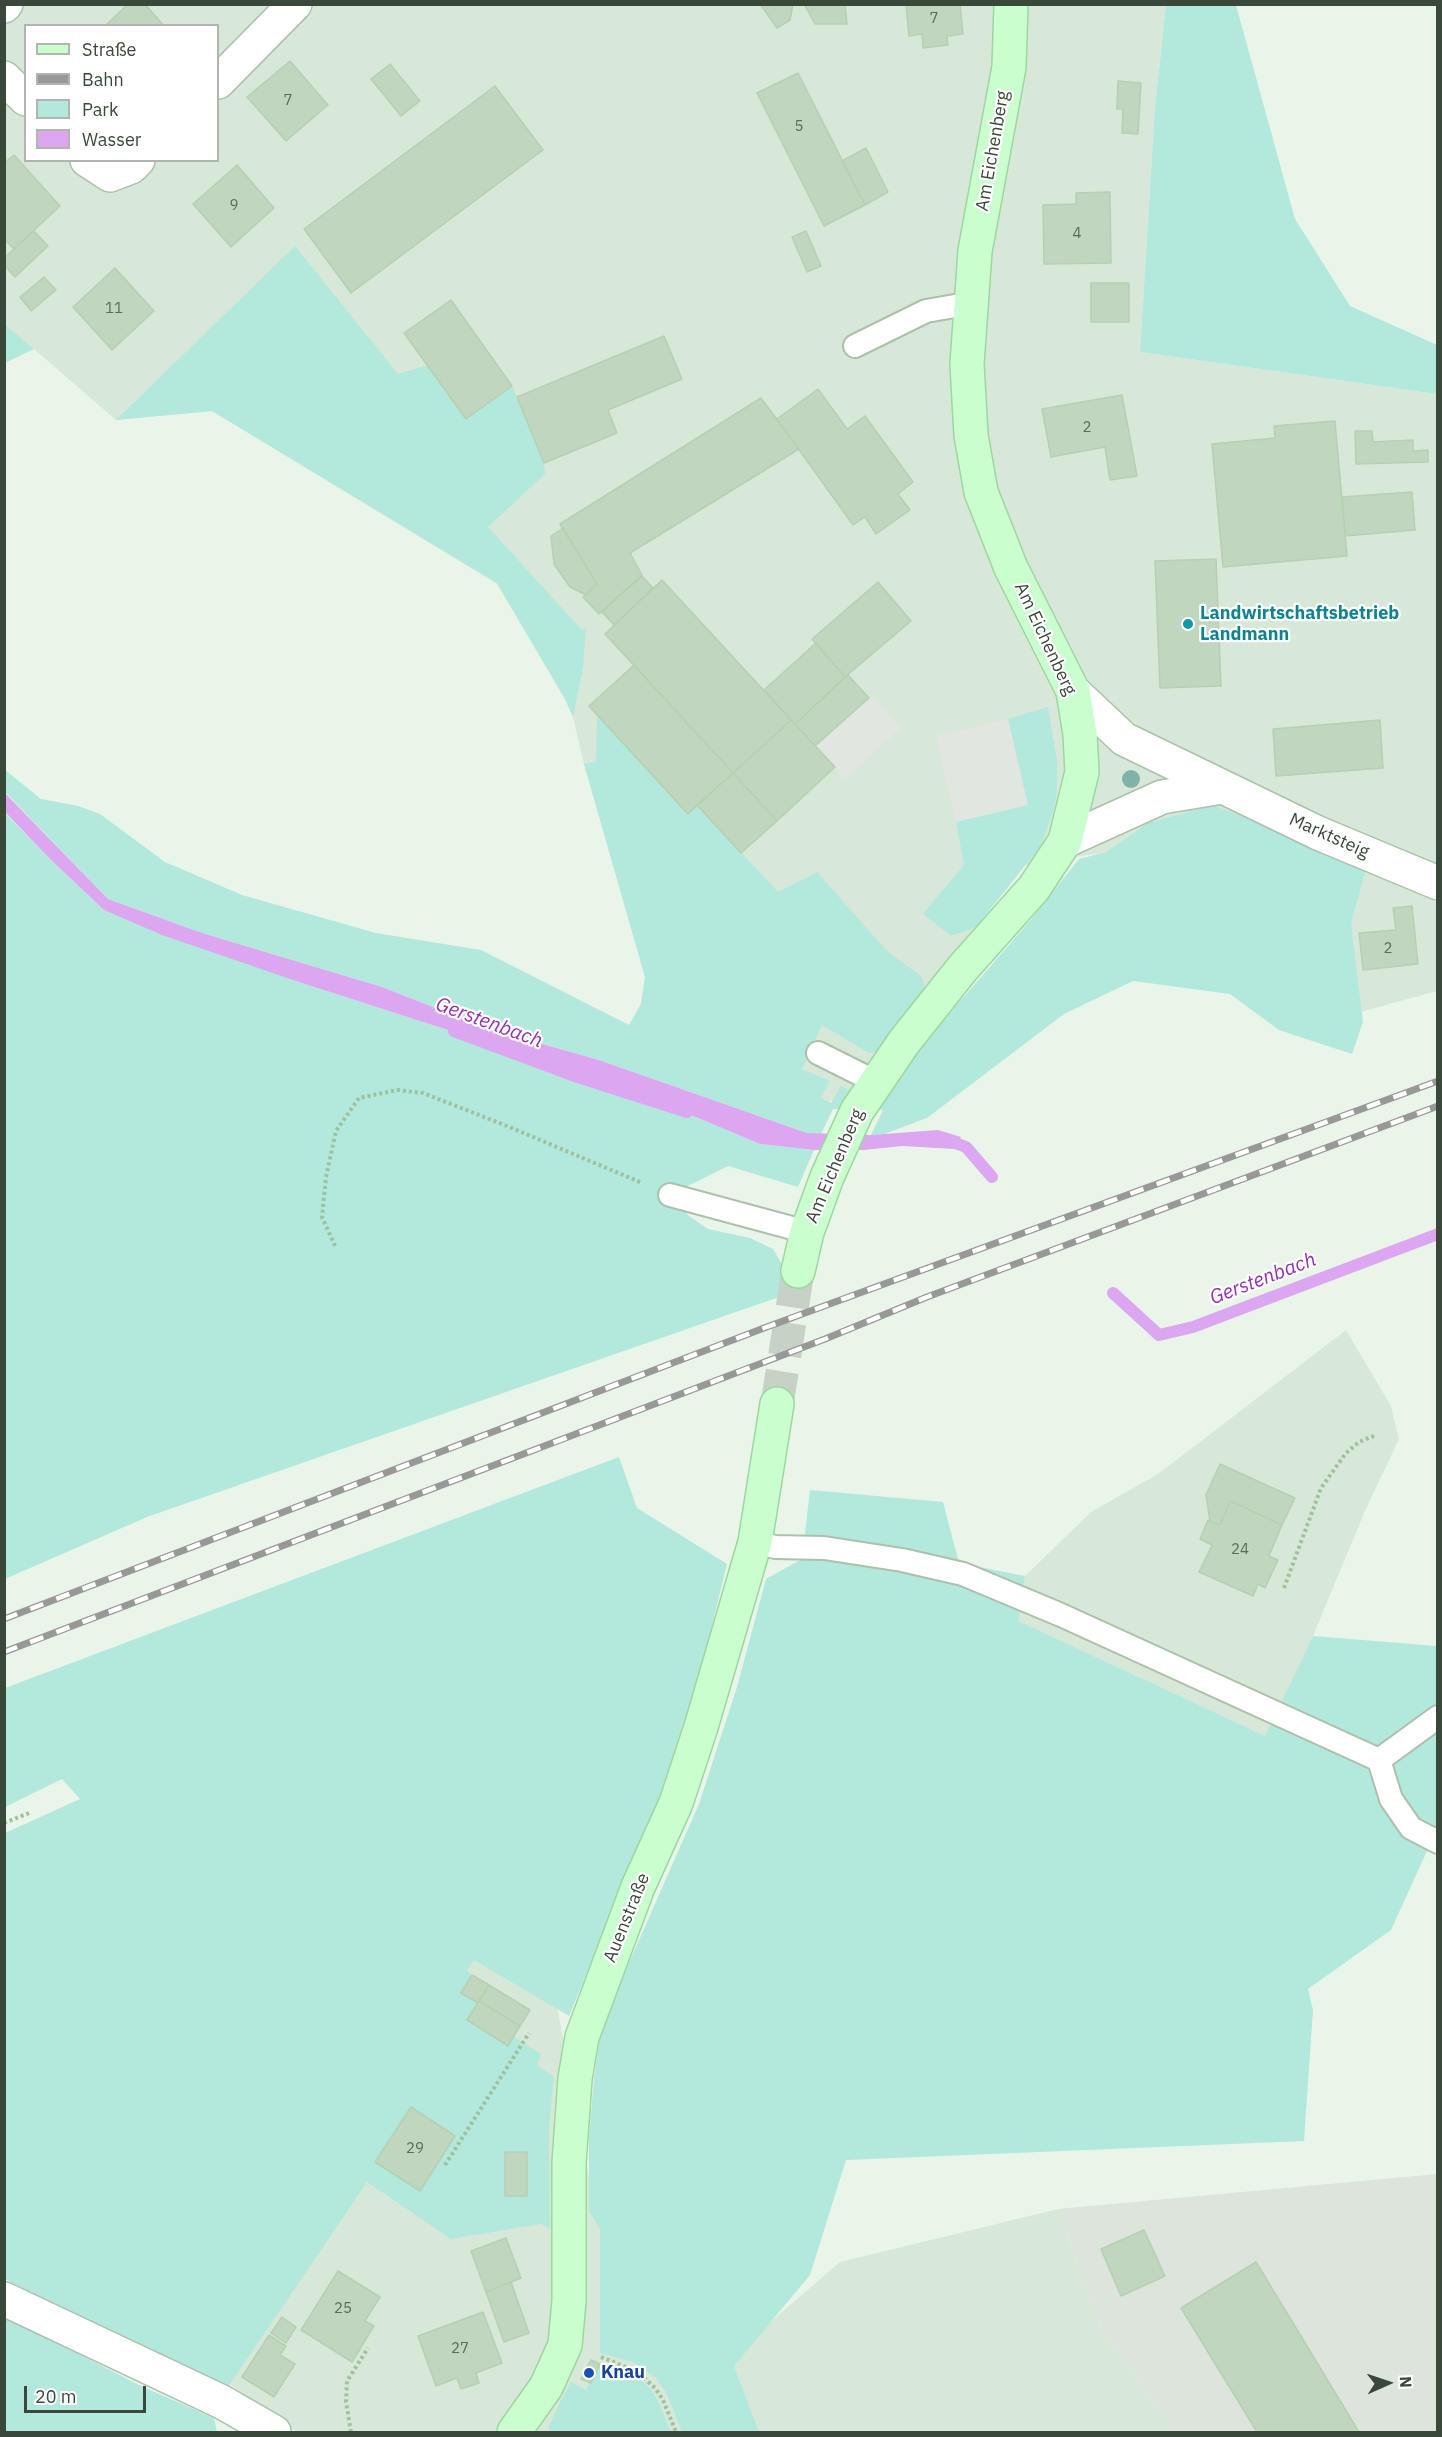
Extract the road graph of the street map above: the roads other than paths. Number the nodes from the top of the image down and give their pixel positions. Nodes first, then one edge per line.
1 (296, 4) edge
2 (1011, 4) edge
3 (4, 78) edge
4 (219, 81) edge
5 (24, 97) edge
6 (90, 162) edge
7 (136, 162) edge
8 (972, 303) junction
9 (855, 346) dead end
10 (1072, 691) junction
11 (1222, 786) junction
12 (1065, 841) junction
13 (1437, 883) edge
14 (818, 1053) dead end
15 (876, 1082) junction
16 (670, 1195) road end
17 (807, 1232) junction
18 (798, 1271) tunnel mouth
19 (777, 1404) tunnel mouth
20 (755, 1542) junction
21 (1437, 1717) edge
22 (1379, 1760) junction
23 (1437, 1842) edge
24 (4, 2299) edge
25 (274, 2433) edge
26 (514, 2433) edge

1 - 4 street
2 - 8 street, Am Eichenberg
3 - 5 street
6 - 7 street
8 - 9 lane
8 - 10 street, Am Eichenberg
10 - 11 street, Marktsteig
10 - 12 street, Am Eichenberg
11 - 12 street
11 - 13 street, Marktsteig
12 - 15 street, Am Eichenberg
14 - 15 lane
15 - 17 street, Am Eichenberg
16 - 17 lane
17 - 18 street, Am Eichenberg
19 - 20 street, Auenstraße
20 - 22 lane
20 - 26 street, Auenstraße
21 - 22 lane
22 - 23 lane
24 - 25 street

